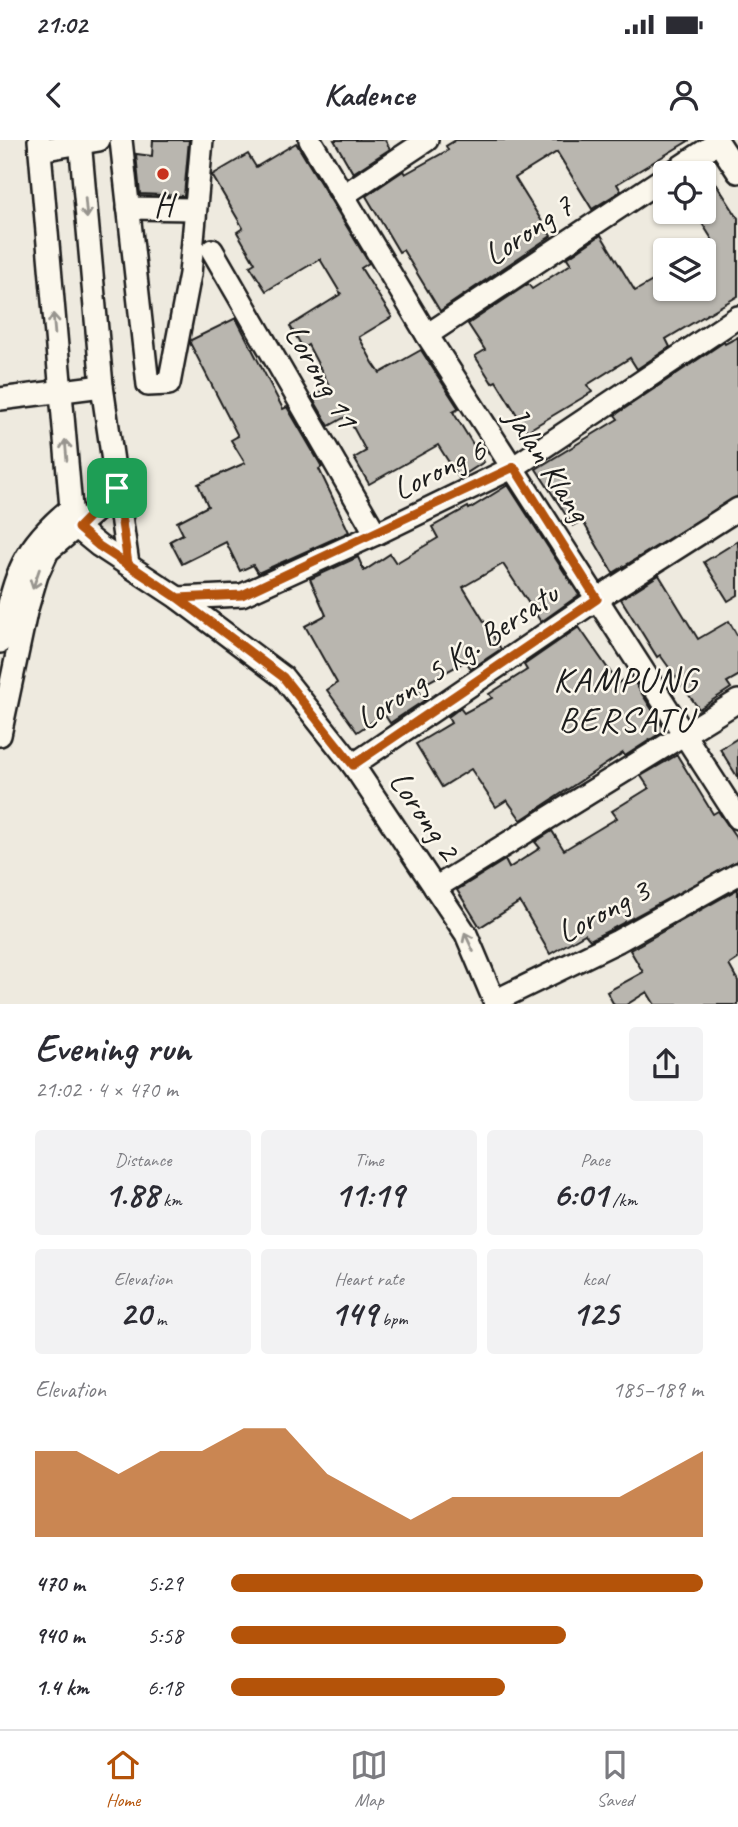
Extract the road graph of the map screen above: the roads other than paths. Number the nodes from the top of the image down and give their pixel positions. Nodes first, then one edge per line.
1 (121, 140) edge
2 (202, 140) edge
3 (310, 140) edge
4 (427, 140) edge
5 (86, 141) edge
6 (718, 141) edge
7 (39, 145) edge
8 (689, 161) edge
9 (738, 172) edge
10 (653, 185) edge
11 (344, 195) junction
12 (128, 208) junction
13 (194, 209) junction
14 (212, 250) dead end
15 (738, 317) edge
16 (426, 335) junction
17 (102, 386) junction
18 (60, 392) junction
19 (0, 399) edge
20 (514, 467) junction
21 (117, 488) junction
22 (738, 509) edge
23 (74, 518) junction
24 (376, 534) junction
25 (128, 564) junction
26 (178, 598) junction
27 (597, 599) junction
28 (0, 642) edge
29 (738, 701) edge
30 (0, 735) edge
31 (685, 736) junction
32 (353, 765) junction
33 (738, 818) edge
34 (738, 874) edge
35 (435, 888) junction
36 (496, 1003) edge

1 - 12 street
2 - 13 street
3 - 11 street, Jalan Klang
4 - 11 street
5 - 7 street
5 -> 17 street
6 - 8 street
6 - 9 street
18 -> 7 street
10 - 16 street, Lorong 7
11 - 16 street, Jalan Klang
12 - 13 street
12 - 13 street
14 - 24 street, Lorong 11
15 - 20 street, Lorong 6
16 - 20 street, Jalan Klang
17 - 18 street
17 - 21 street
18 - 19 street
23 -> 18 street
20 - 24 street, Lorong 6
20 - 27 street, Jalan Klang
21 - 23 street
21 - 25 street
22 - 27 street, Lorong 5 Kg. Bersatu
23 - 25 street, Lorong 2
23 - 28 street
23 -> 30 street
24 - 26 street, Lorong 6
25 - 26 street, Lorong 2
26 - 32 street, Lorong 2
27 - 31 street, Jalan Klang
27 - 32 street, Lorong 5 Kg. Bersatu
29 - 31 street
31 - 33 street, Jalan Klang
31 - 35 street
32 - 35 street, Lorong 2
34 - 36 street, Lorong 3
36 -> 35 street, Lorong 2

